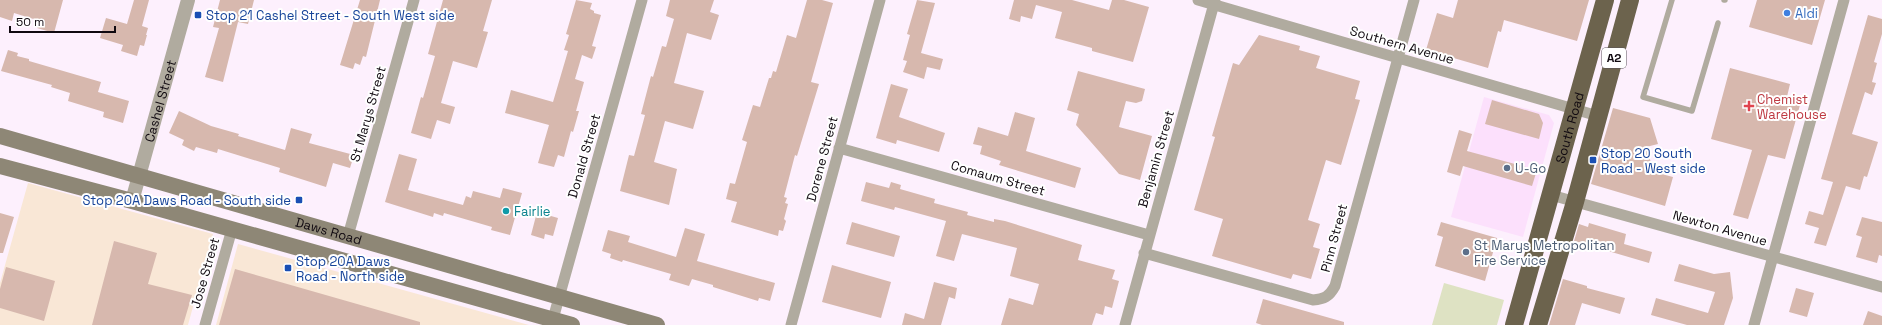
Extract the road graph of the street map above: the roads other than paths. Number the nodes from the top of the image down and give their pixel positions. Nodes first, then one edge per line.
1 (188, 0) edge
2 (414, 0) edge
3 (642, 0) edge
4 (880, 0) edge
5 (1198, 0) edge
6 (1414, 0) edge
7 (1604, 0) edge
8 (1630, 0) edge
9 (1672, 0) edge
10 (1844, 0) edge
11 (1214, 2) edge
12 (1718, 23) dead end
13 (1397, 59) junction
14 (1575, 109) junction
15 (1598, 116) junction
16 (0, 136) edge
17 (839, 148) junction
18 (0, 166) edge
19 (139, 176) junction
20 (1551, 195) junction
21 (132, 201) junction
22 (1575, 202) junction
23 (232, 229) junction
24 (1149, 235) junction
25 (348, 236) junction
26 (1144, 253) junction
27 (1773, 257) junction
28 (1882, 287) edge
29 (560, 297) junction
30 (553, 319) junction
31 (205, 325) edge
32 (572, 325) edge
33 (657, 325) edge
34 (790, 325) edge
35 (1124, 325) edge
36 (1514, 325) edge
37 (1538, 325) edge
38 (1754, 325) edge

1 - 19 street, Cashel Street
2 - 25 street, St Marys Street
3 - 29 street, Donald Street
4 - 17 street, Dorene Street
5 - 11 street, Southern Avenue
6 - 13 street, Pinn Street
7 - 14 highway, South Road / A2
8 - 15 highway, South Road / A2
9 - 12 lane
10 - 27 street
11 - 13 street, Southern Avenue
11 - 24 street, Benjamin Street
13 - 14 street, Southern Avenue
13 - 26 street, Pinn Street
14 - 15 street, Southern Avenue
14 - 20 highway, South Road / A2
15 - 22 highway, South Road / A2
16 - 19 main road, Daws Road
17 - 24 street, Comaum Street
17 - 34 street, Dorene Street
18 - 21 main road, Daws Road
19 - 21 street, Cashel Street
19 - 25 main road, Daws Road
20 - 22 street, Newton Avenue
20 - 36 highway, South Road / A2
21 - 23 main road, Daws Road
22 - 27 street, Newton Avenue
22 - 37 highway, South Road / A2
23 - 30 main road, Daws Road
23 - 31 street, Jose Street
24 - 26 street, Benjamin Street
25 - 29 main road, Daws Road
26 - 35 street, Benjamin Street
27 - 28 street, Newton Avenue
27 - 38 street
29 - 30 street, Donald Street
29 - 33 main road, Daws Road
30 - 32 main road, Daws Road

